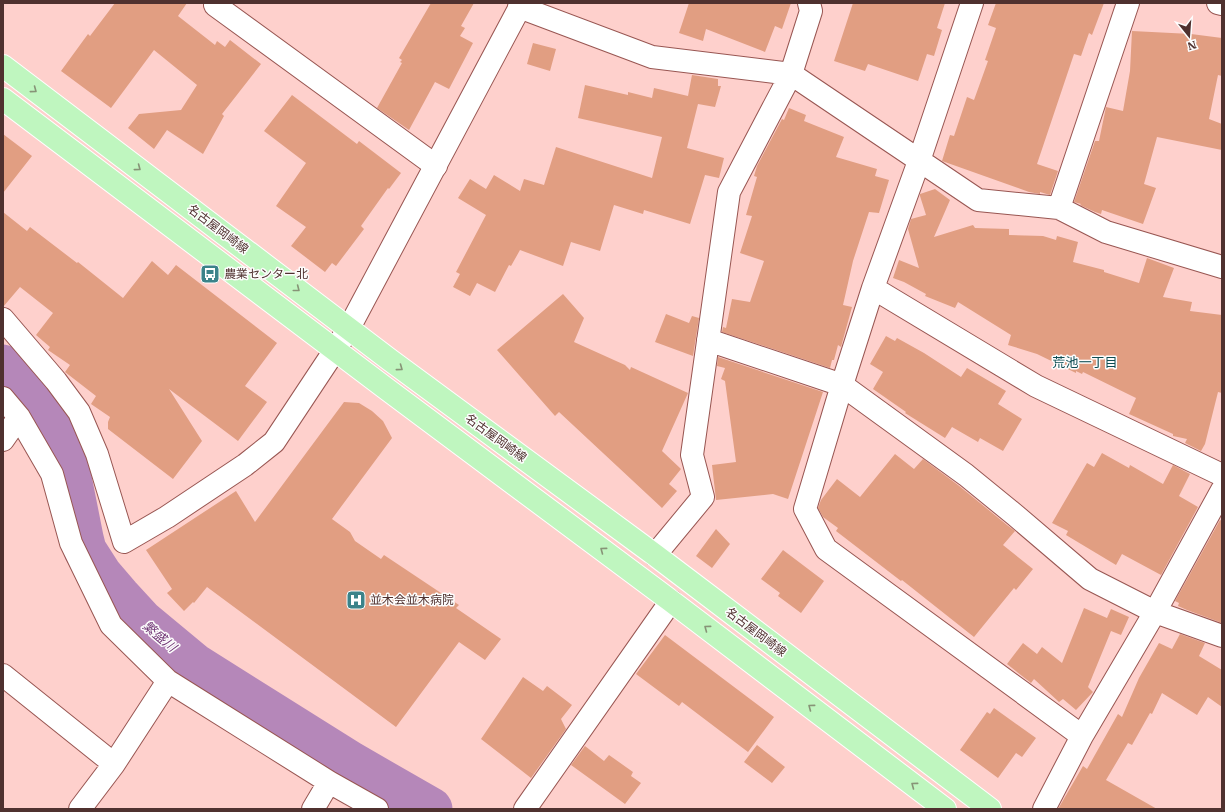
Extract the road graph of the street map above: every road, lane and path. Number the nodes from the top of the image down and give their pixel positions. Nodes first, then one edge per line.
1 (216, 3) edge
2 (809, 3) edge
3 (972, 3) edge
4 (1128, 3) edge
5 (1218, 3) edge
6 (1222, 4) edge
7 (521, 5) edge
8 (3, 66) edge
9 (790, 74) junction
10 (3, 99) edge
11 (919, 161) junction
12 (436, 166) junction
13 (1059, 208) junction
14 (1222, 267) edge
15 (873, 288) junction
16 (3, 319) edge
17 (349, 328) junction
18 (708, 340) junction
19 (335, 350) junction
20 (842, 385) junction
21 (3, 398) edge
22 (19, 417) junction
23 (3, 440) edge
24 (1222, 475) edge
25 (1222, 490) edge
26 (655, 555) junction
27 (671, 601) junction
28 (1155, 612) junction
29 (1222, 636) edge
30 (3, 675) edge
31 (168, 682) junction
32 (1082, 736) junction
33 (114, 764) junction
34 (329, 782) junction
35 (80, 809) edge
36 (313, 809) edge
37 (377, 809) edge
38 (525, 809) edge
39 (945, 809) edge
40 (990, 809) edge
41 (1044, 809) edge

1 - 12 street
2 - 9 street
3 - 11 street
4 - 13 street
5 - 6 street
7 - 9 street
7 - 12 street
8 -> 17 main road, 名古屋岡崎線
9 - 11 street
9 - 18 street
10 - 19 main road
11 - 13 street
11 - 15 street
12 - 17 street
13 - 14 street
15 - 20 street
15 - 24 street
16 - 19 street
17 - 19 street
17 -> 26 main road, 名古屋岡崎線
18 - 20 street
18 - 26 street
27 -> 19 main road
20 - 28 street
20 - 32 street
21 - 22 street
22 - 23 street
22 - 31 street
25 - 28 street
26 - 40 main road, 名古屋岡崎線
27 - 38 street
39 -> 27 main road
28 - 29 street
28 - 32 street
30 - 33 street
31 - 33 street
31 - 34 street
32 - 41 street
33 - 35 street
34 - 36 street
34 - 37 street

